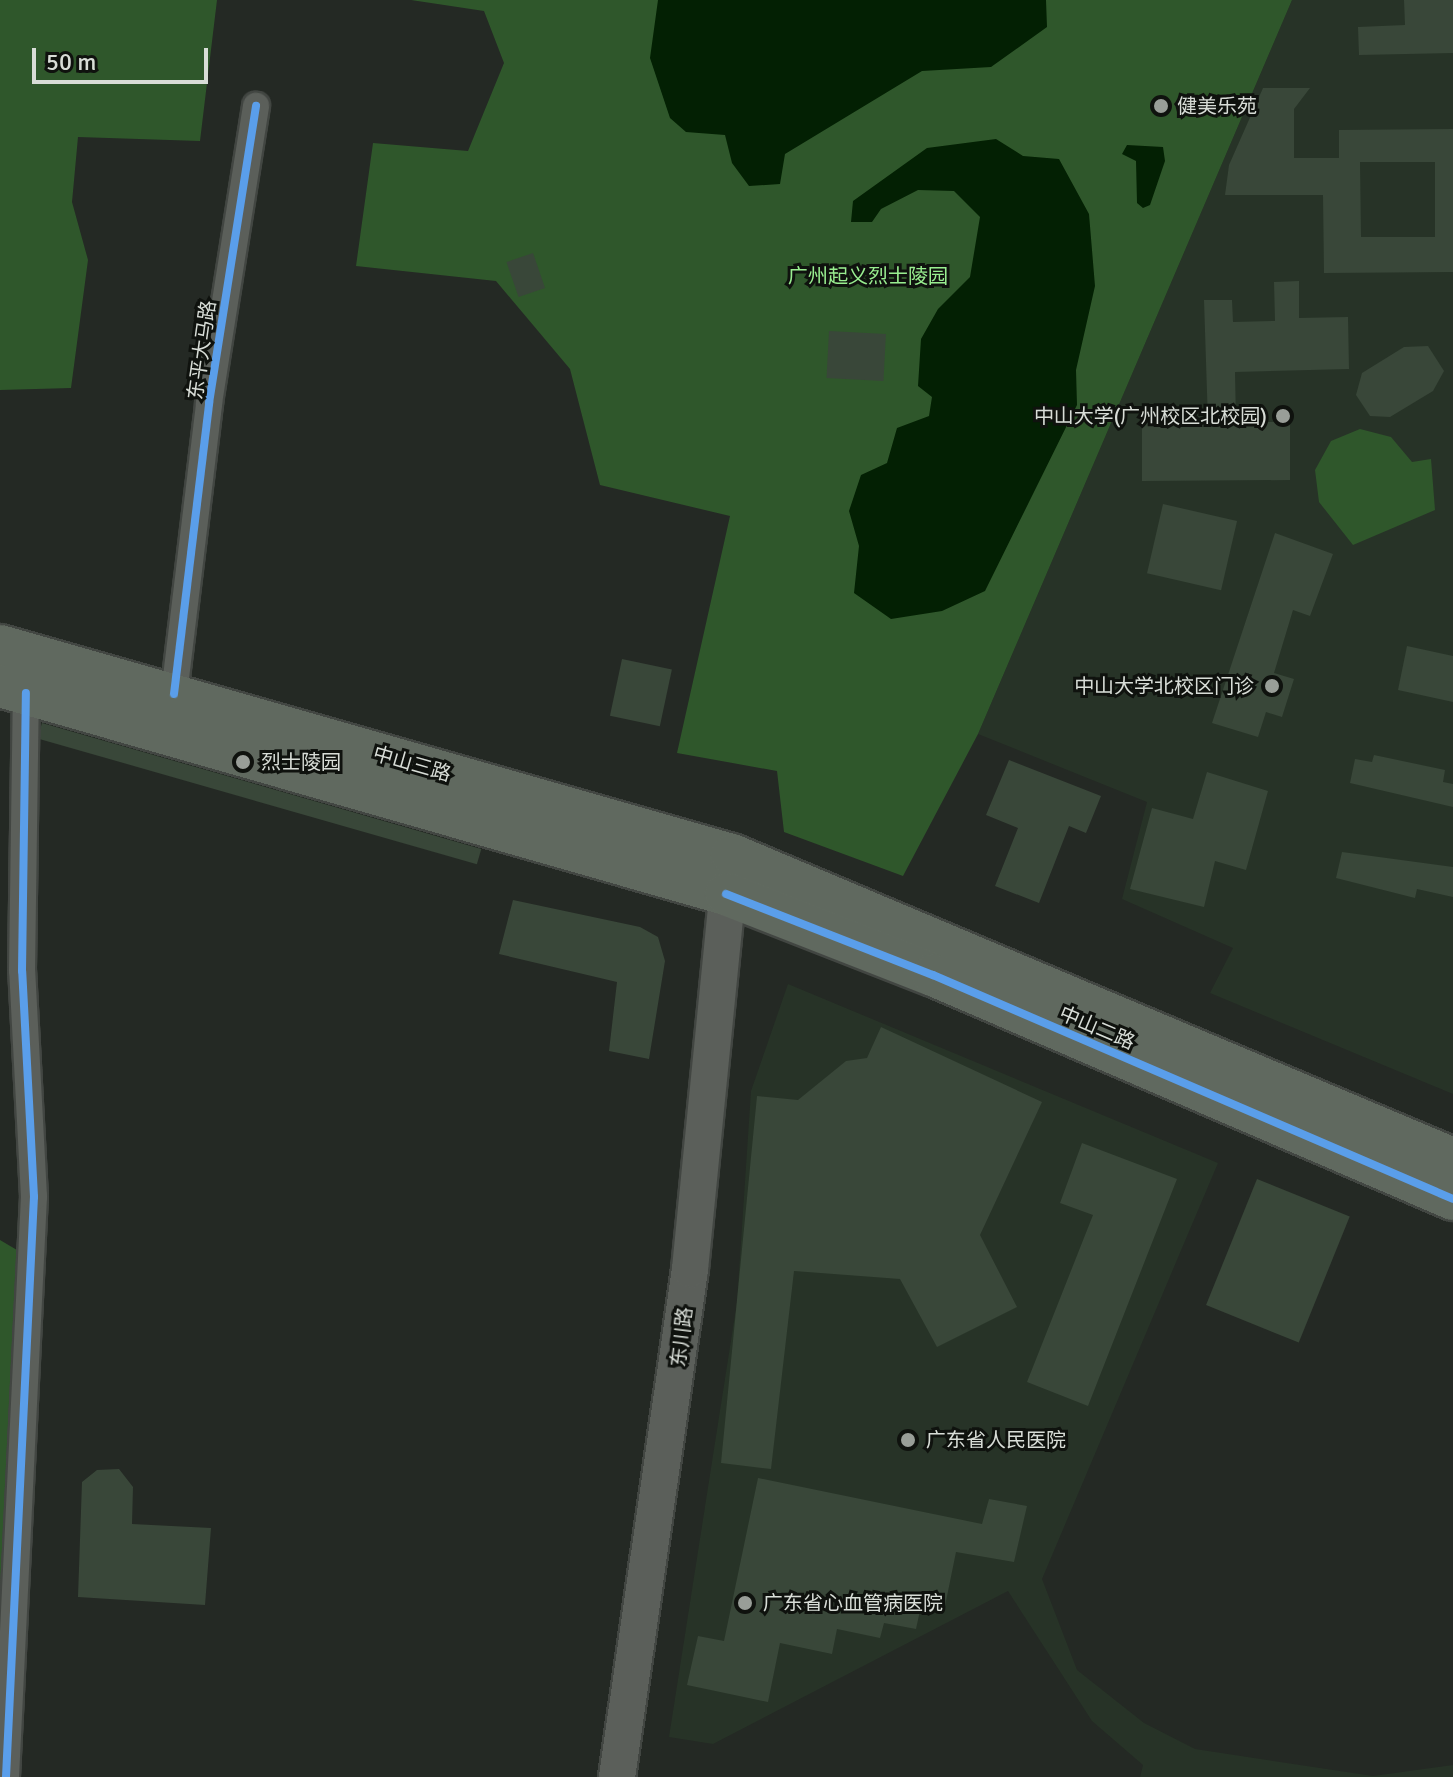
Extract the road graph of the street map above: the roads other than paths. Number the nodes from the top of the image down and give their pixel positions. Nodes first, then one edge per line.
1 (256, 106) dead end
2 (0, 646) edge
3 (13, 689) edge
4 (174, 694) junction
5 (729, 874) junction
6 (1453, 1159) edge
7 (1453, 1199) edge
8 (6, 1777) edge
9 (617, 1777) edge

1 - 4 street, 东平大马路
2 - 4 main road, 中山三路
3 - 5 main road, 中山三路
3 - 8 street
4 - 5 main road, 中山三路
5 - 6 main road, 中山二路
5 - 7 main road, 中山二路
5 - 9 main road, 东川路

